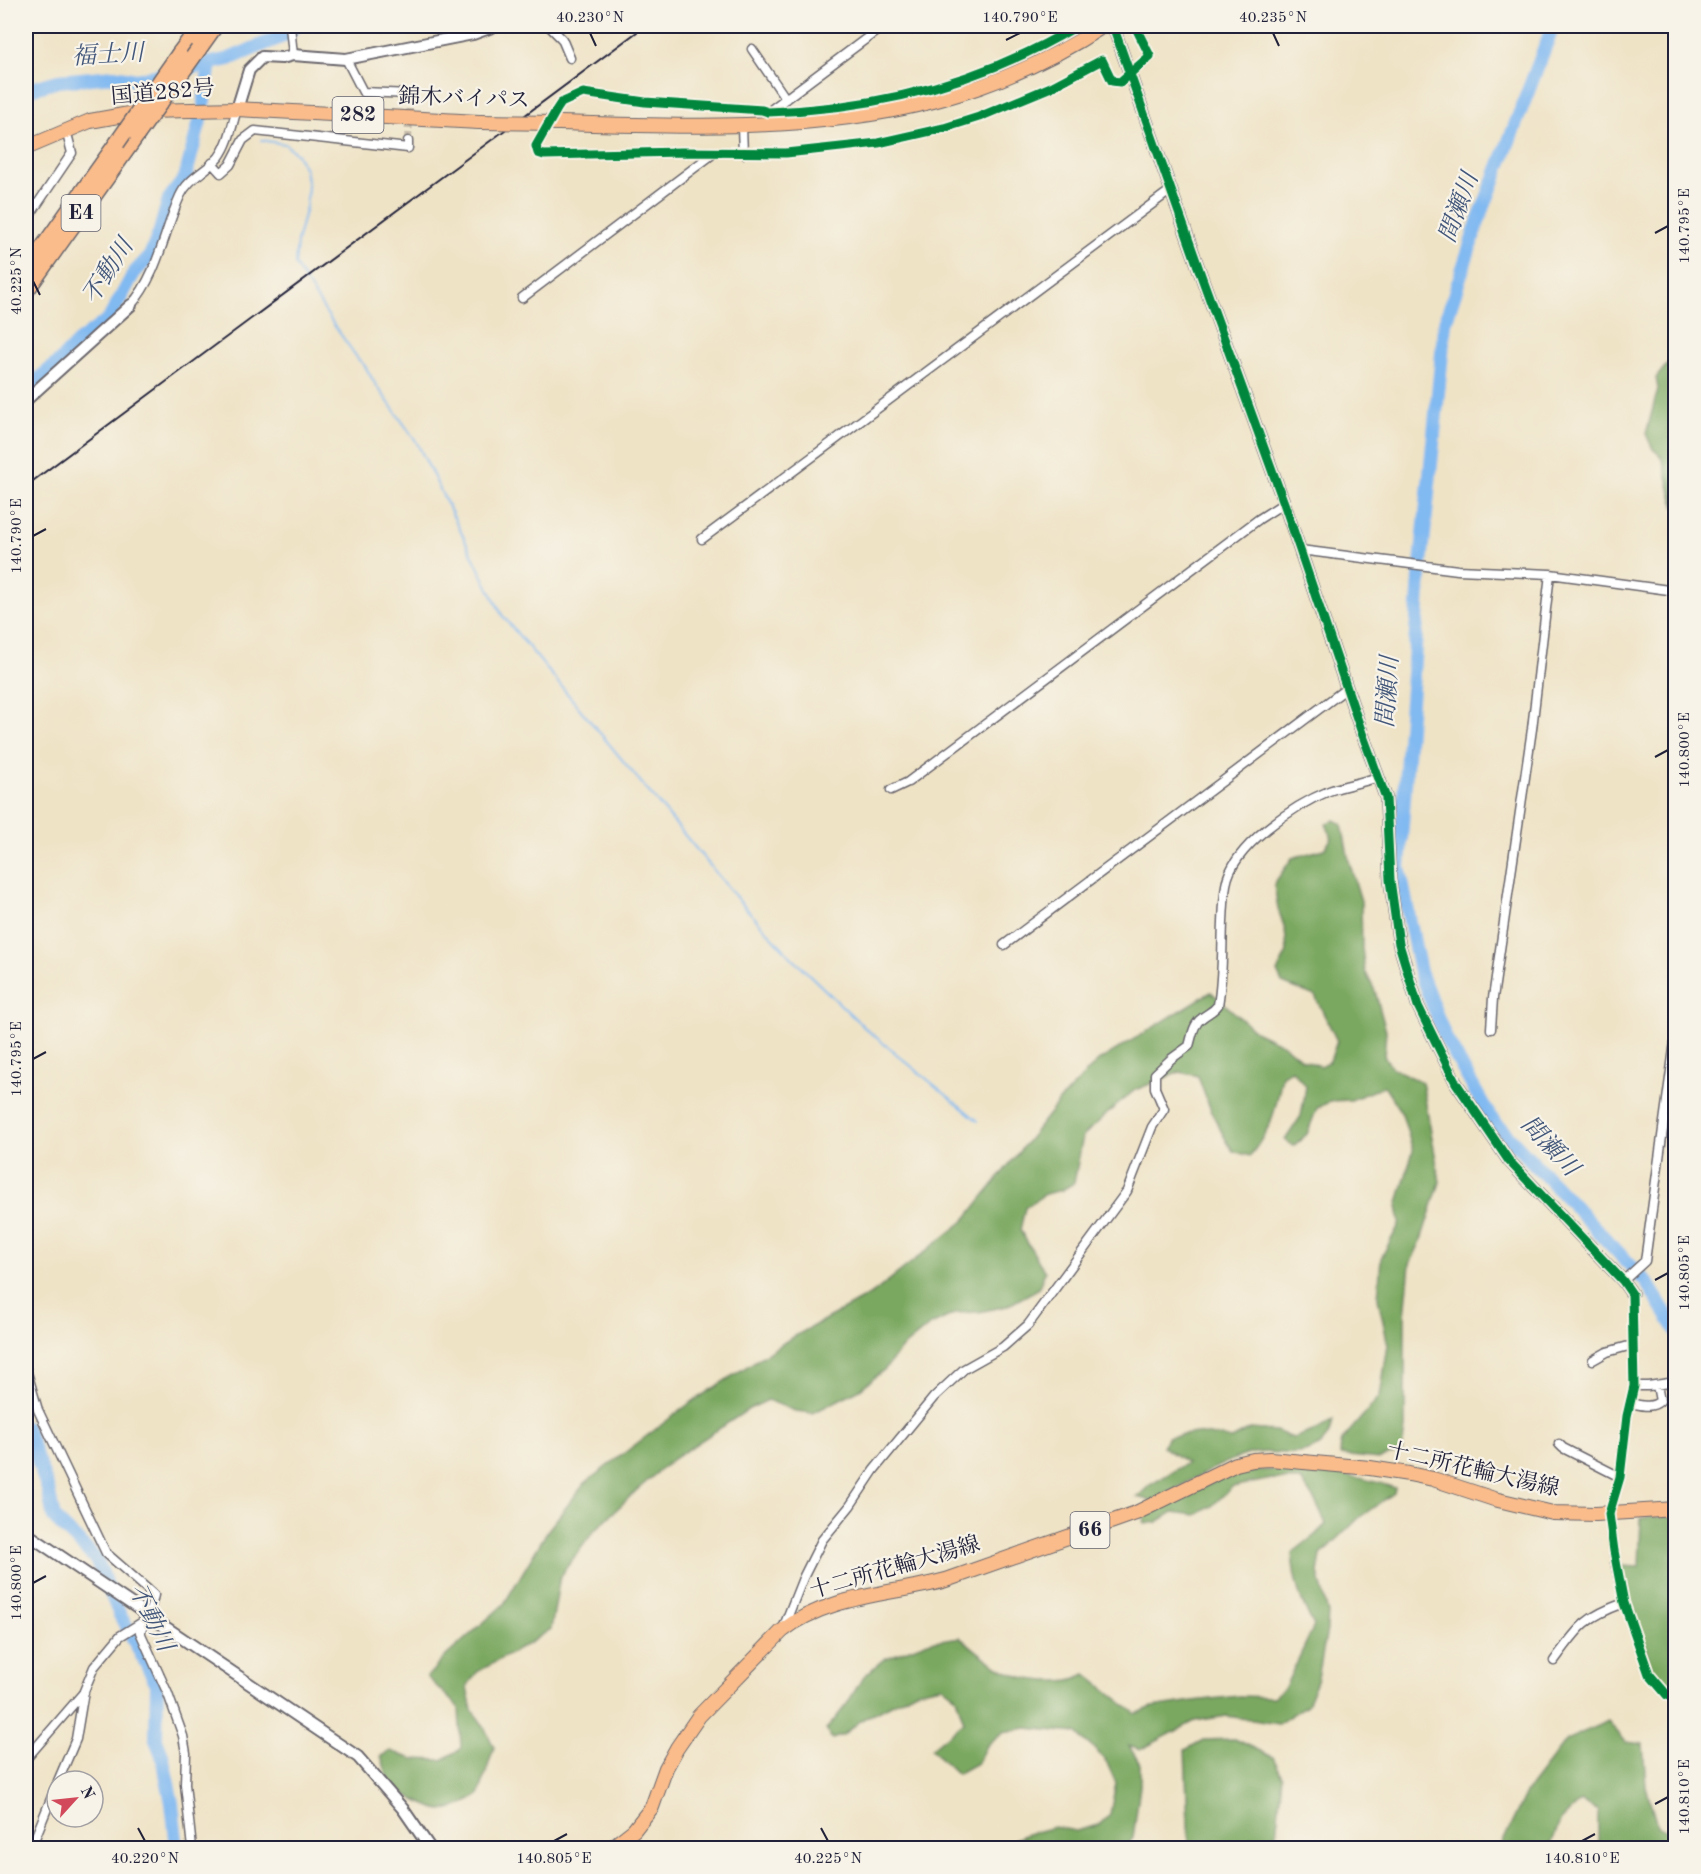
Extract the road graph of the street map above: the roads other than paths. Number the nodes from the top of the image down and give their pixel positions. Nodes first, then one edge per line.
1 (200, 26) edge
2 (215, 26) edge
3 (290, 26) edge
4 (495, 26) edge
5 (549, 26) edge
6 (883, 26) edge
7 (1077, 26) edge
8 (1103, 26) edge
9 (1113, 26) edge
10 (1135, 26) edge
11 (752, 49) dead end
12 (293, 55) junction
13 (570, 58) dead end
14 (346, 59) junction
15 (1139, 65) dead end
16 (1120, 82) dead end
17 (410, 99) dead end
18 (786, 99) junction
19 (237, 109) junction
20 (766, 118) junction
21 (742, 126) junction
22 (66, 130) junction
23 (408, 141) dead end
24 (26, 148) edge
25 (715, 153) junction
26 (744, 154) junction
27 (213, 163) junction
28 (1171, 190) junction
29 (26, 221) edge
30 (26, 270) edge
31 (26, 291) edge
32 (522, 298) dead end
33 (131, 305) joint
34 (26, 400) edge
35 (1284, 503) junction
36 (702, 539) dead end
37 (1300, 550) junction
38 (1550, 574) junction
39 (1676, 591) edge
40 (1347, 688) junction
41 (1378, 777) junction
42 (891, 790) dead end
43 (1004, 945) dead end
44 (1491, 1029) dead end
45 (1676, 1034) edge
46 (1625, 1279) junction
47 (1632, 1294) joint
48 (1632, 1344) junction
49 (1593, 1360) dead end
50 (26, 1369) edge
51 (1676, 1382) edge
52 (1657, 1385) junction
53 (1634, 1386) junction
54 (1630, 1403) junction
55 (1559, 1444) dead end
56 (1620, 1477) junction
57 (1676, 1509) edge
58 (1609, 1514) junction
59 (26, 1533) edge
60 (1624, 1603) junction
61 (149, 1616) junction
62 (782, 1631) junction
63 (1554, 1660) dead end
64 (84, 1691) junction
65 (1676, 1699) edge
66 (26, 1759) edge
67 (64, 1769) edge
68 (45, 1814) edge
69 (31, 1848) edge
70 (192, 1848) edge
71 (430, 1848) edge
72 (613, 1848) edge

1 - 30 highway, E4, bridge
2 - 31 highway, E4, bridge
3 - 12 street
4 - 14 street
5 - 13 street
6 - 18 street
7 - 20 street
8 - 20 main road, 錦木バイパス / 282
9 - 28 street
10 - 15 street
11 - 18 street
12 - 14 street
12 - 19 street
14 - 17 street
16 - 26 street
18 - 20 street
19 - 21 main road, 錦木バイパス / 282, bridge
19 - 22 main road, 国道282号 / 282
19 - 27 street
20 - 21 main road, 錦木バイパス / 282
20 - 25 street
21 - 26 street
22 - 24 main road, 国道282号 / 282
22 - 29 street
23 - 27 street
25 - 26 street
25 - 32 street
27 - 33 street
28 - 35 street
28 - 36 street
33 - 34 street
35 - 37 street
35 - 42 street
37 - 38 street
37 - 40 street
38 - 39 street
38 - 44 street
40 - 41 street
40 - 43 street
41 - 46 street
41 - 62 street
45 - 46 street
46 - 47 street
47 - 48 street
48 - 49 street
48 - 53 street
50 - 61 street
51 - 52 street
52 - 53 street
52 - 54 street
53 - 54 street
54 - 56 street
55 - 56 street
56 - 58 street
57 - 58 main road, 十二所花輪大湯線 / 66
58 - 60 street
58 - 62 main road, 十二所花輪大湯線 / 66
59 - 61 street
60 - 63 street
60 - 65 street
61 - 64 street
61 - 70 street
61 - 71 street
62 - 72 main road, 十二所花輪大湯線 / 66
64 - 66 street
64 - 67 street
68 - 69 street

